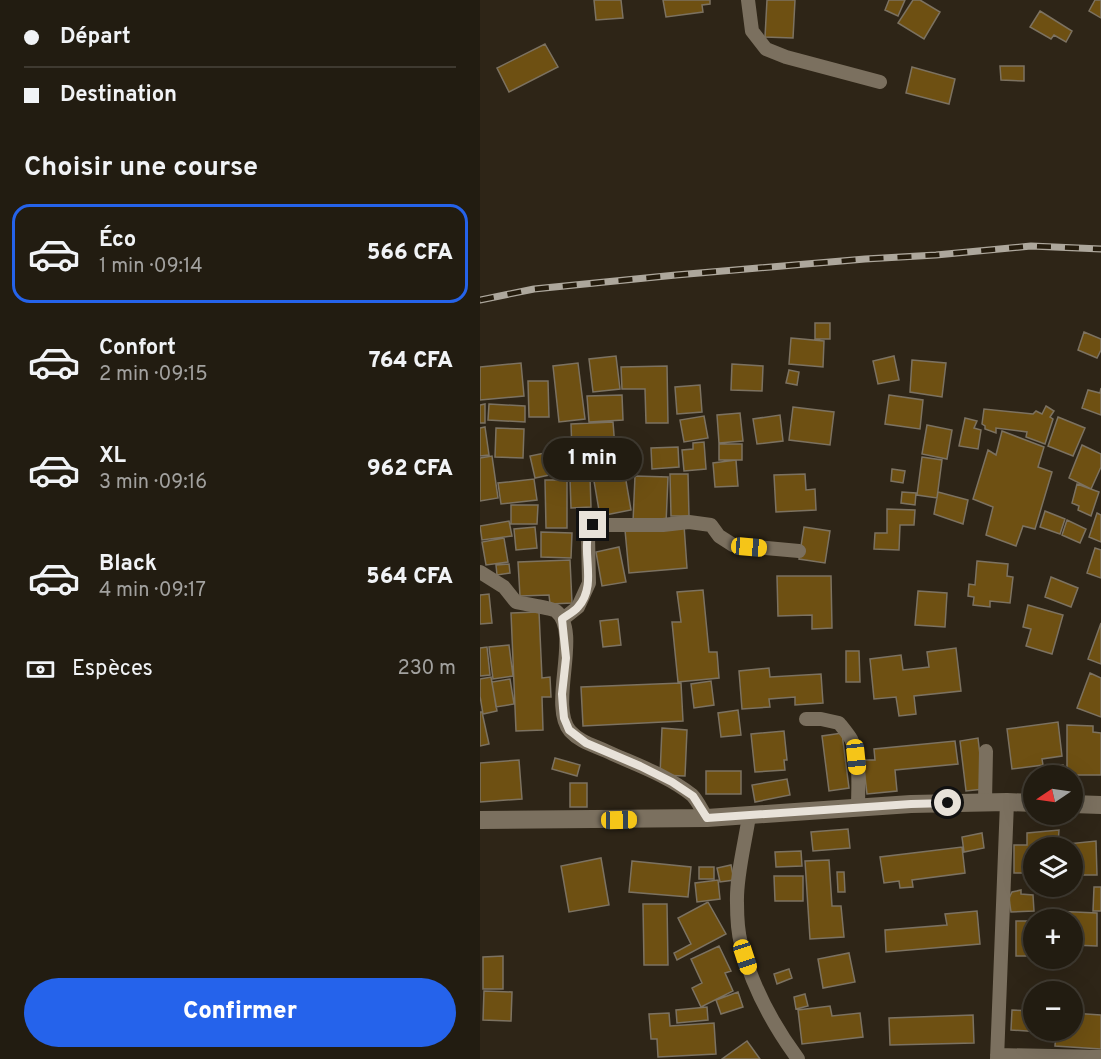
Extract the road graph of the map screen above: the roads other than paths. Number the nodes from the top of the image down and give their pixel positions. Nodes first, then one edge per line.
1 (748, 0) edge
2 (880, 82) dead end
3 (799, 551) dead end
4 (480, 572) edge
5 (562, 619) junction
6 (806, 719) dead end
7 (986, 751) dead end
8 (985, 802) junction
9 (1007, 802) junction
10 (1023, 803) edge
11 (1083, 804) edge
12 (1101, 805) edge
13 (858, 808) junction
14 (749, 816) junction
15 (707, 818) junction
16 (480, 820) edge
17 (997, 1057) edge
18 (1101, 1057) edge
19 (798, 1059) edge

1 - 2 street
3 - 5 street
4 - 5 street
5 - 15 street
6 - 13 street
7 - 8 street
8 - 9 street
8 - 13 street
9 - 10 street
9 - 17 street
11 - 12 street
13 - 14 street
14 - 15 street
14 - 19 street
15 - 16 street
17 - 18 street

